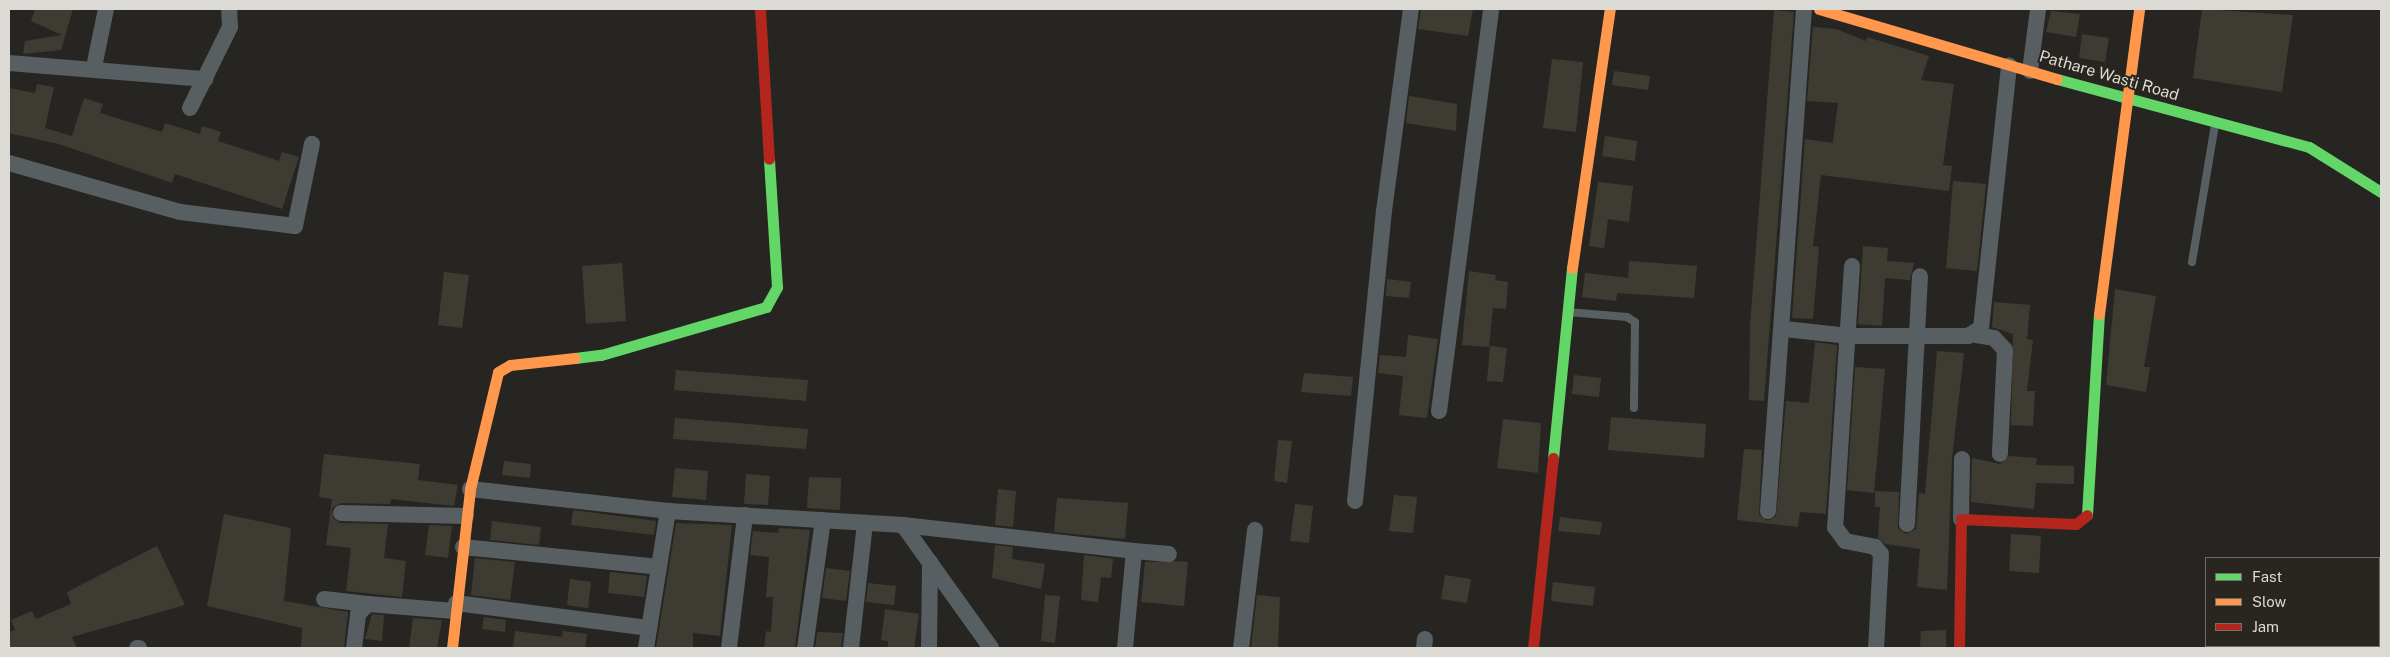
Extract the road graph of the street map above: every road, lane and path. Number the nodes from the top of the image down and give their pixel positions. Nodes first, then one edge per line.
1 (106, 9) edge
2 (229, 9) edge
3 (760, 9) edge
4 (1411, 9) edge
5 (1491, 9) edge
6 (1610, 9) edge
7 (1804, 9) edge
8 (1819, 9) edge
9 (2038, 9) edge
10 (2139, 9) edge
11 (9, 63) edge
12 (2009, 65) junction
13 (94, 67) junction
14 (2030, 71) junction
15 (205, 79) junction
16 (2129, 100) junction
17 (190, 108) dead end
18 (2215, 122) junction
19 (312, 144) dead end
20 (9, 163) edge
21 (2381, 192) edge
22 (2192, 262) dead end
23 (1852, 266) dead end
24 (1920, 276) dead end
25 (1568, 312) junction
26 (1784, 329) junction
27 (1918, 334) junction
28 (1976, 335) junction
29 (1850, 336) junction
30 (1634, 408) dead end
31 (1439, 411) dead end
32 (2000, 454) dead end
33 (1962, 459) dead end
34 (470, 489) junction
35 (1354, 501) dead end
36 (1768, 511) dead end
37 (668, 512) junction
38 (341, 513) dead end
39 (745, 515) junction
40 (466, 516) junction
41 (1961, 519) junction
42 (823, 520) junction
43 (864, 523) junction
44 (1908, 524) dead end
45 (903, 525) junction
46 (1255, 530) dead end
47 (463, 547) junction
48 (1134, 551) junction
49 (1169, 554) dead end
50 (930, 562) junction
51 (659, 567) junction
52 (324, 599) dead end
53 (368, 604) junction
54 (456, 607) junction
55 (649, 628) junction
56 (354, 648) edge
57 (452, 648) edge
58 (646, 648) edge
59 (729, 648) edge
60 (805, 648) edge
61 (851, 648) edge
62 (929, 648) edge
63 (991, 648) edge
64 (1125, 648) edge
65 (1241, 648) edge
66 (1533, 648) edge
67 (1876, 648) edge
68 (1959, 648) edge

1 - 13 street
2 - 15 street
3 - 34 street
4 - 35 street
5 - 31 street
6 - 25 street
7 - 26 street
8 - 12 street, Pathare Wasti Road
9 - 14 street
10 - 16 street
11 - 13 street
12 - 14 street, Pathare Wasti Road
12 - 28 street
13 - 15 street
14 - 16 street, Pathare Wasti Road
15 - 17 street
16 - 18 street, Pathare Wasti Road
16 - 41 street
18 - 21 street, Pathare Wasti Road
18 - 22 lane
19 - 20 street
23 - 29 street
24 - 27 street
25 - 30 lane
25 - 66 street
26 - 29 street
26 - 36 street
27 - 28 street
27 - 29 street
27 - 44 street
28 - 32 street
29 - 67 street
33 - 41 street
34 - 37 street
34 - 40 street
37 - 39 street
37 - 51 street
38 - 40 street
39 - 42 street
39 - 59 street
40 - 47 street
41 - 68 street
42 - 43 street
42 - 60 street
43 - 45 street
43 - 61 street
45 - 48 street
45 - 50 street
46 - 65 street
47 - 51 street
47 - 54 street
48 - 49 street
48 - 64 street
50 - 62 street
50 - 63 street
51 - 55 street
52 - 53 street
53 - 54 street
53 - 56 street
54 - 55 street
54 - 57 street
55 - 58 street

